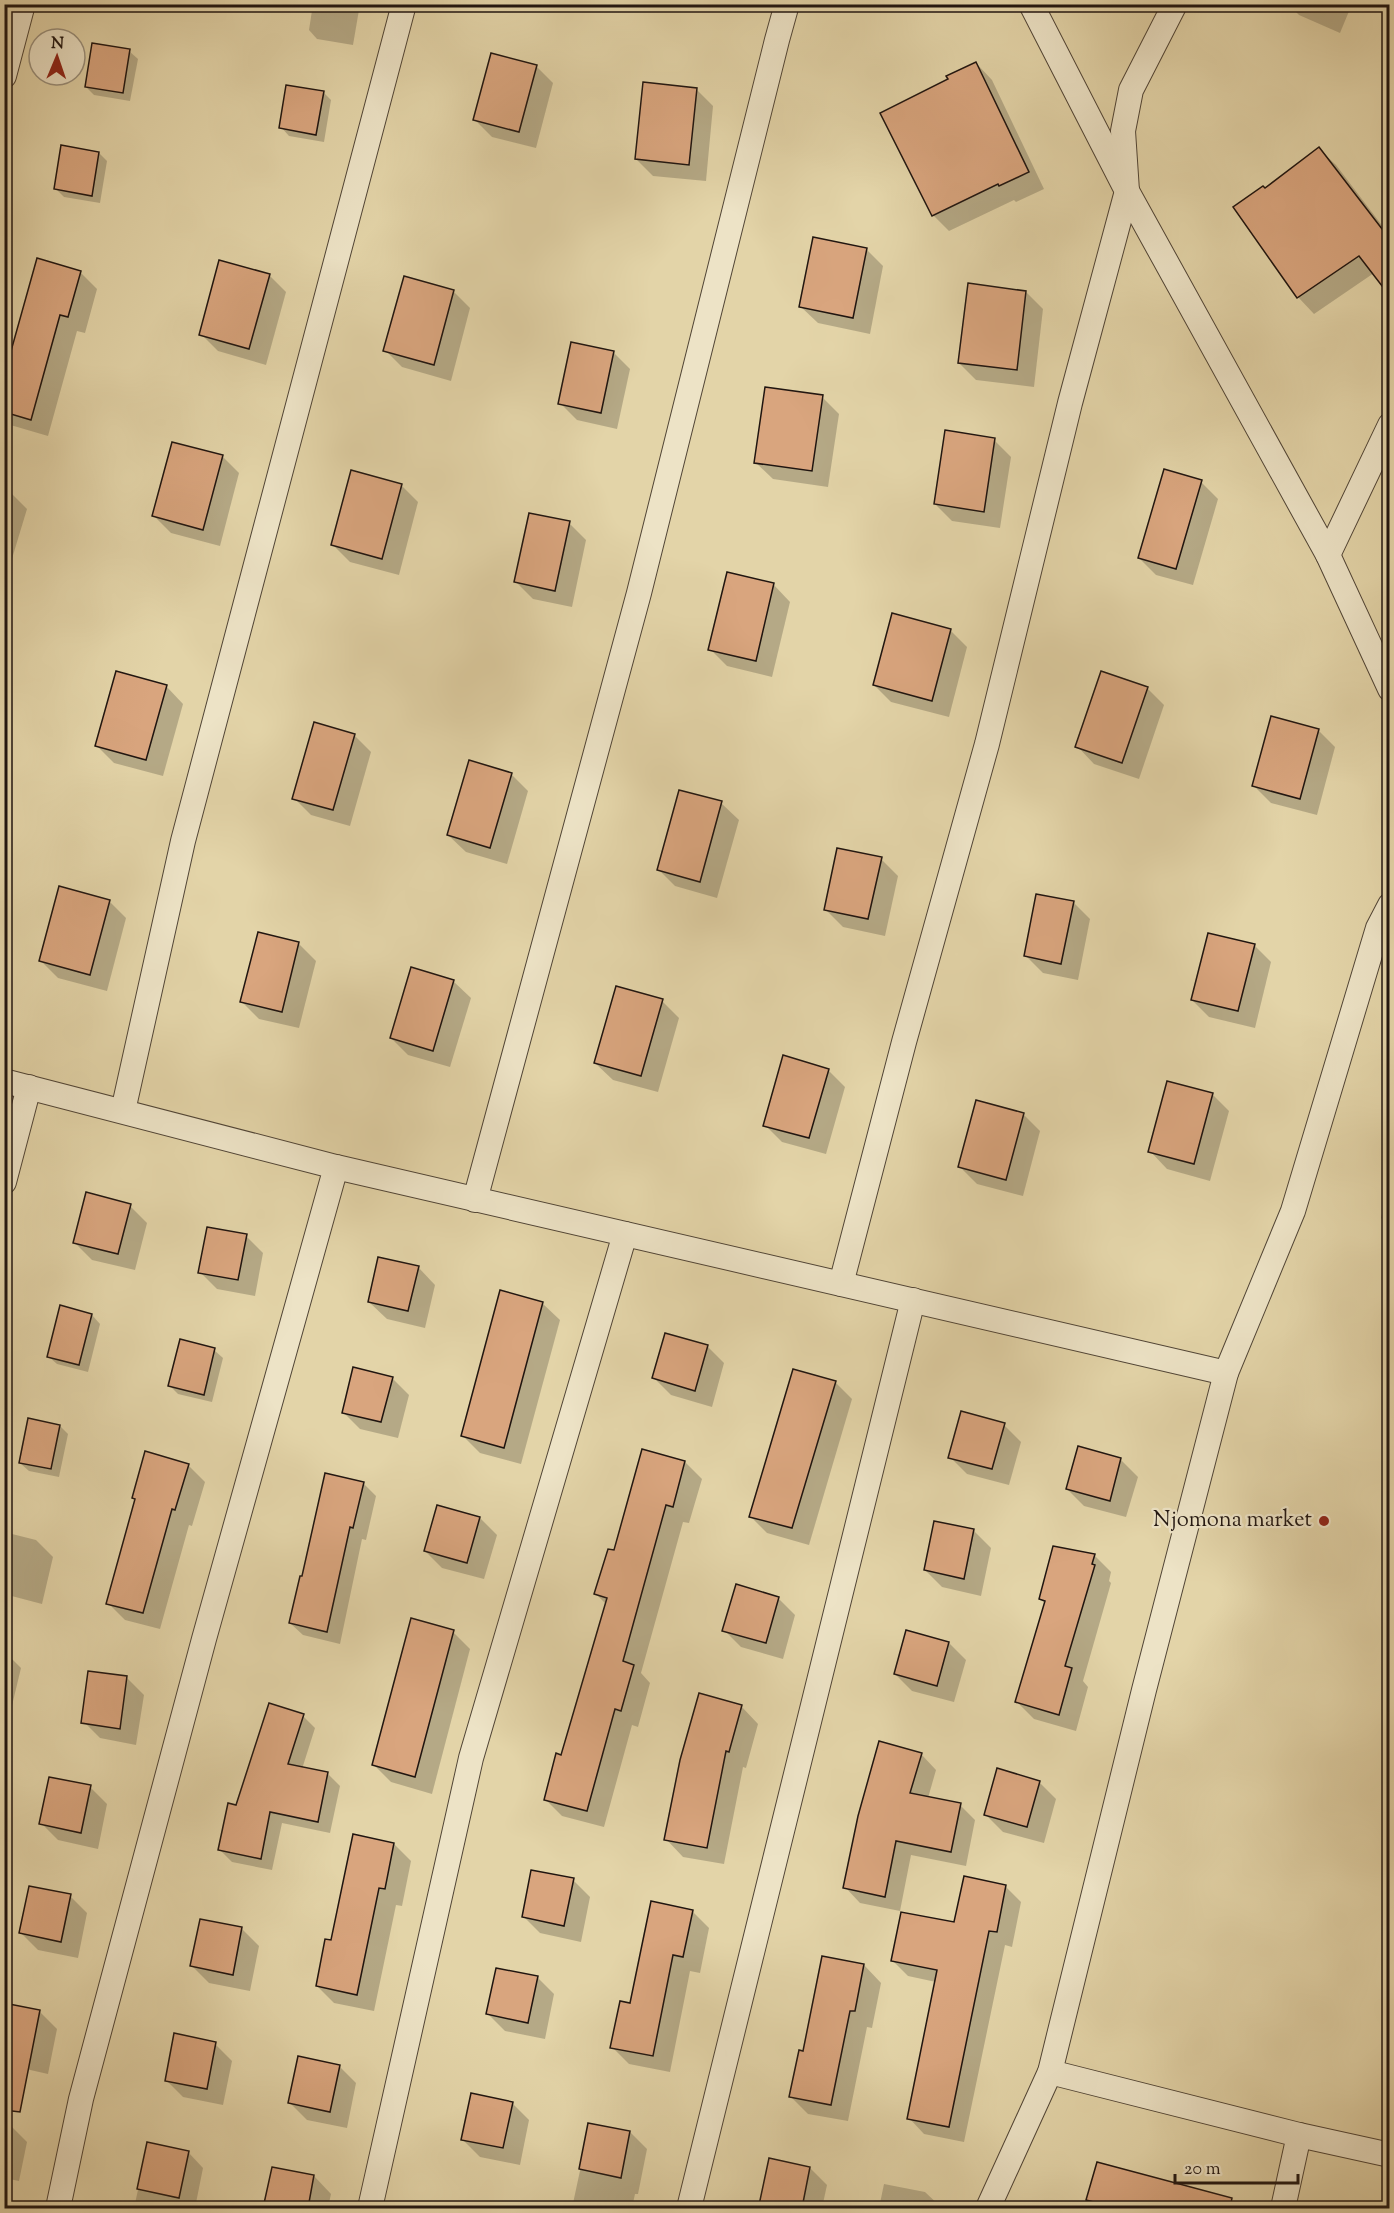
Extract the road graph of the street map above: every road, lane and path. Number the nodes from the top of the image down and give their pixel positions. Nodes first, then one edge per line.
1 (23, 4) edge
2 (404, 4) edge
3 (787, 4) edge
4 (1031, 4) edge
5 (1175, 4) edge
6 (4, 76) edge
7 (1127, 191) junction
8 (1389, 425) edge
9 (1328, 555) junction
10 (1389, 689) edge
11 (1389, 904) edge
12 (4, 1081) edge
13 (28, 1087) junction
14 (123, 1111) junction
15 (336, 1167) junction
16 (4, 1182) edge
17 (475, 1200) junction
18 (625, 1234) junction
19 (841, 1284) junction
20 (913, 1300) junction
21 (1226, 1373) junction
22 (1050, 2072) junction
23 (1299, 2135) junction
24 (1389, 2155) edge
25 (58, 2208) edge
26 (370, 2208) edge
27 (689, 2208) edge
28 (988, 2208) edge
29 (1284, 2208) edge

1 - 6 lane
2 - 14 lane
3 - 17 lane
4 - 7 lane
5 - 7 lane
7 - 9 lane
7 - 19 lane
8 - 9 lane
9 - 10 lane
11 - 21 lane
12 - 13 lane
13 - 14 lane
13 - 16 lane
14 - 15 lane
15 - 17 lane
15 - 25 lane
17 - 18 lane
18 - 19 lane
18 - 26 lane
19 - 20 lane
20 - 21 lane
20 - 27 lane
21 - 22 lane
22 - 23 lane
22 - 28 lane
23 - 24 lane
23 - 29 lane

